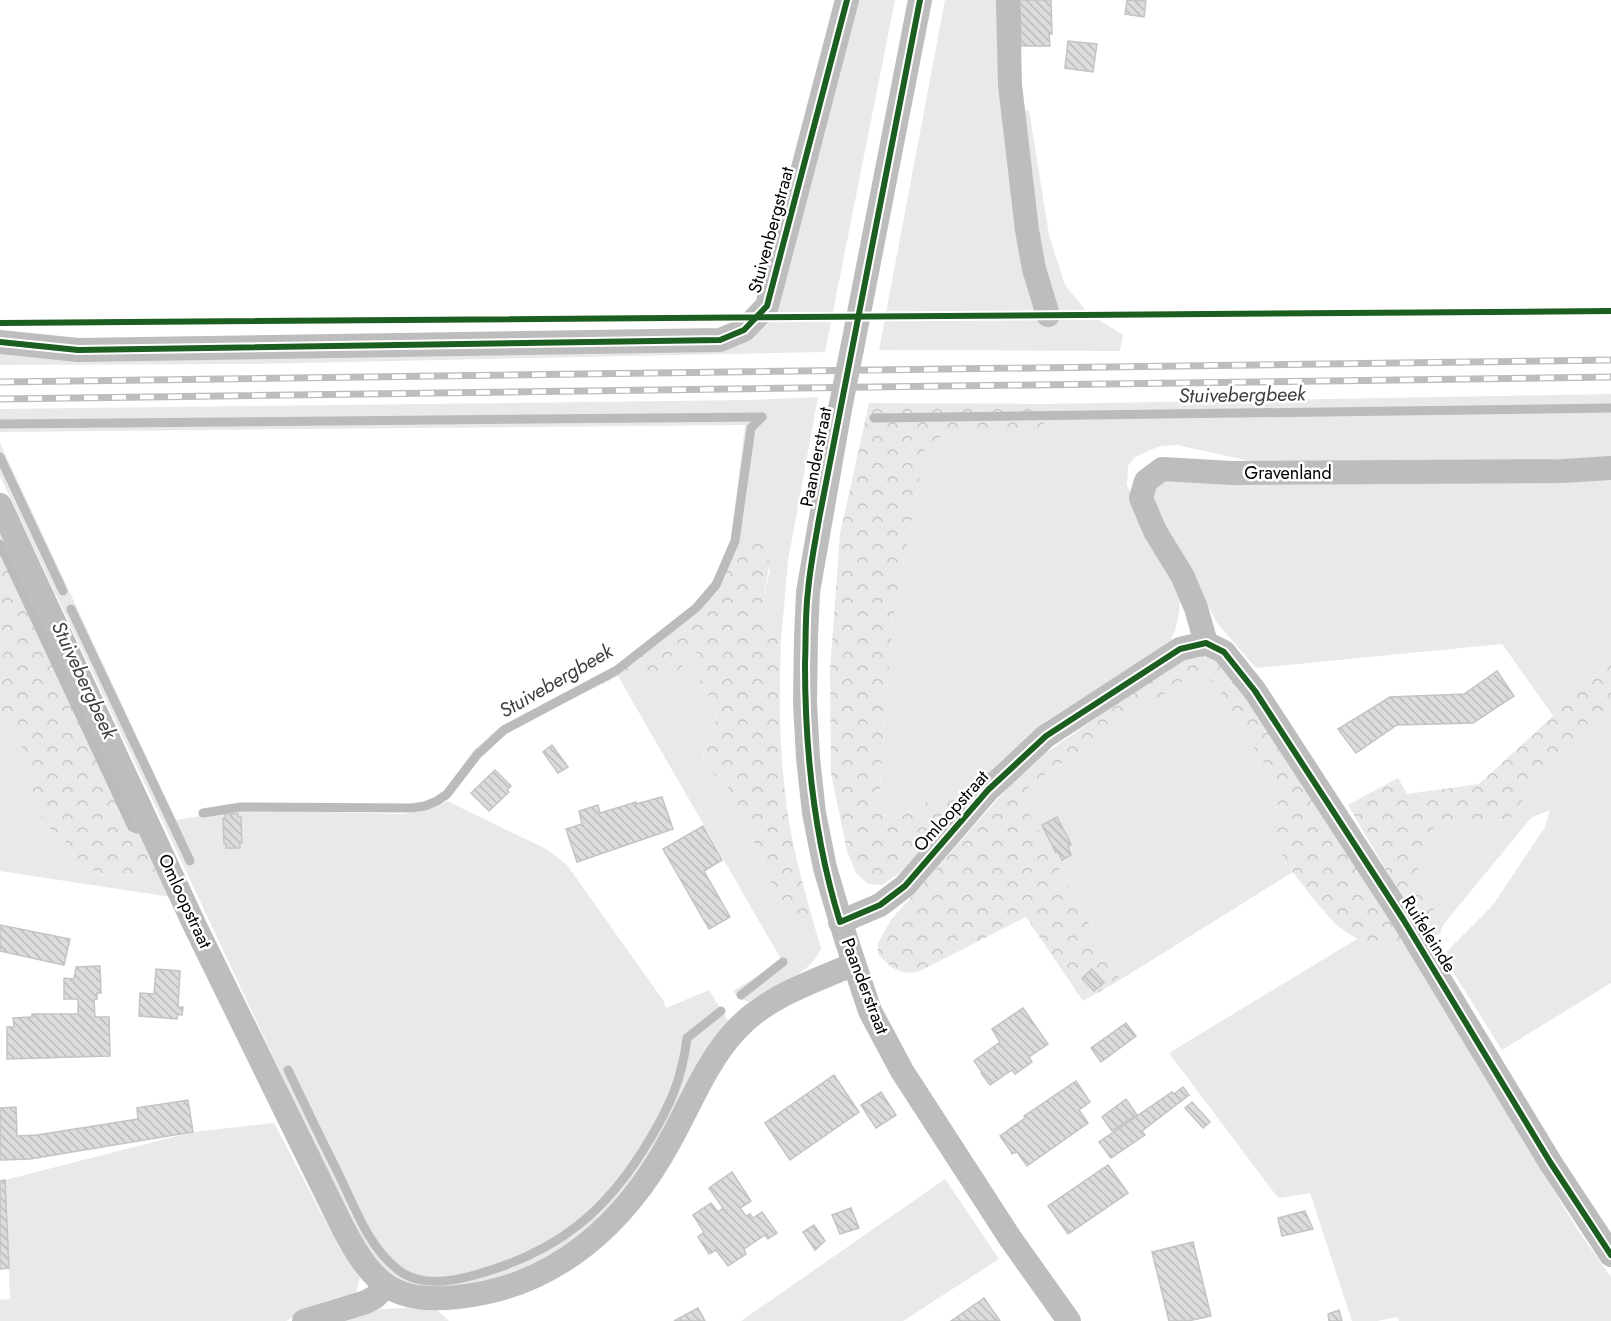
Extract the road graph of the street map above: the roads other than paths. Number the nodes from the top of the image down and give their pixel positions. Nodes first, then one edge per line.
1 (847, 0) edge
2 (920, 0) edge
3 (1008, 0) edge
4 (1048, 315) dead end
5 (0, 342) edge
6 (1611, 468) edge
7 (0, 505) edge
8 (1206, 643) junction
9 (840, 922) junction
10 (854, 964) junction
11 (1611, 1255) edge
12 (386, 1286) junction
13 (304, 1321) edge
14 (1069, 1321) edge

1 - 5 street, Stuivenbergstraat
2 - 9 street, Paanderstraat, bridge
3 - 4 street
6 - 8 street, Gravenland
7 - 12 street, Omloopstraat
8 - 9 street, Omloopstraat
8 - 11 street, Ruifeleinde
9 - 10 street, Paanderstraat
10 - 12 street, Omloopstraat
10 - 14 street, Paanderstraat
12 - 13 street

